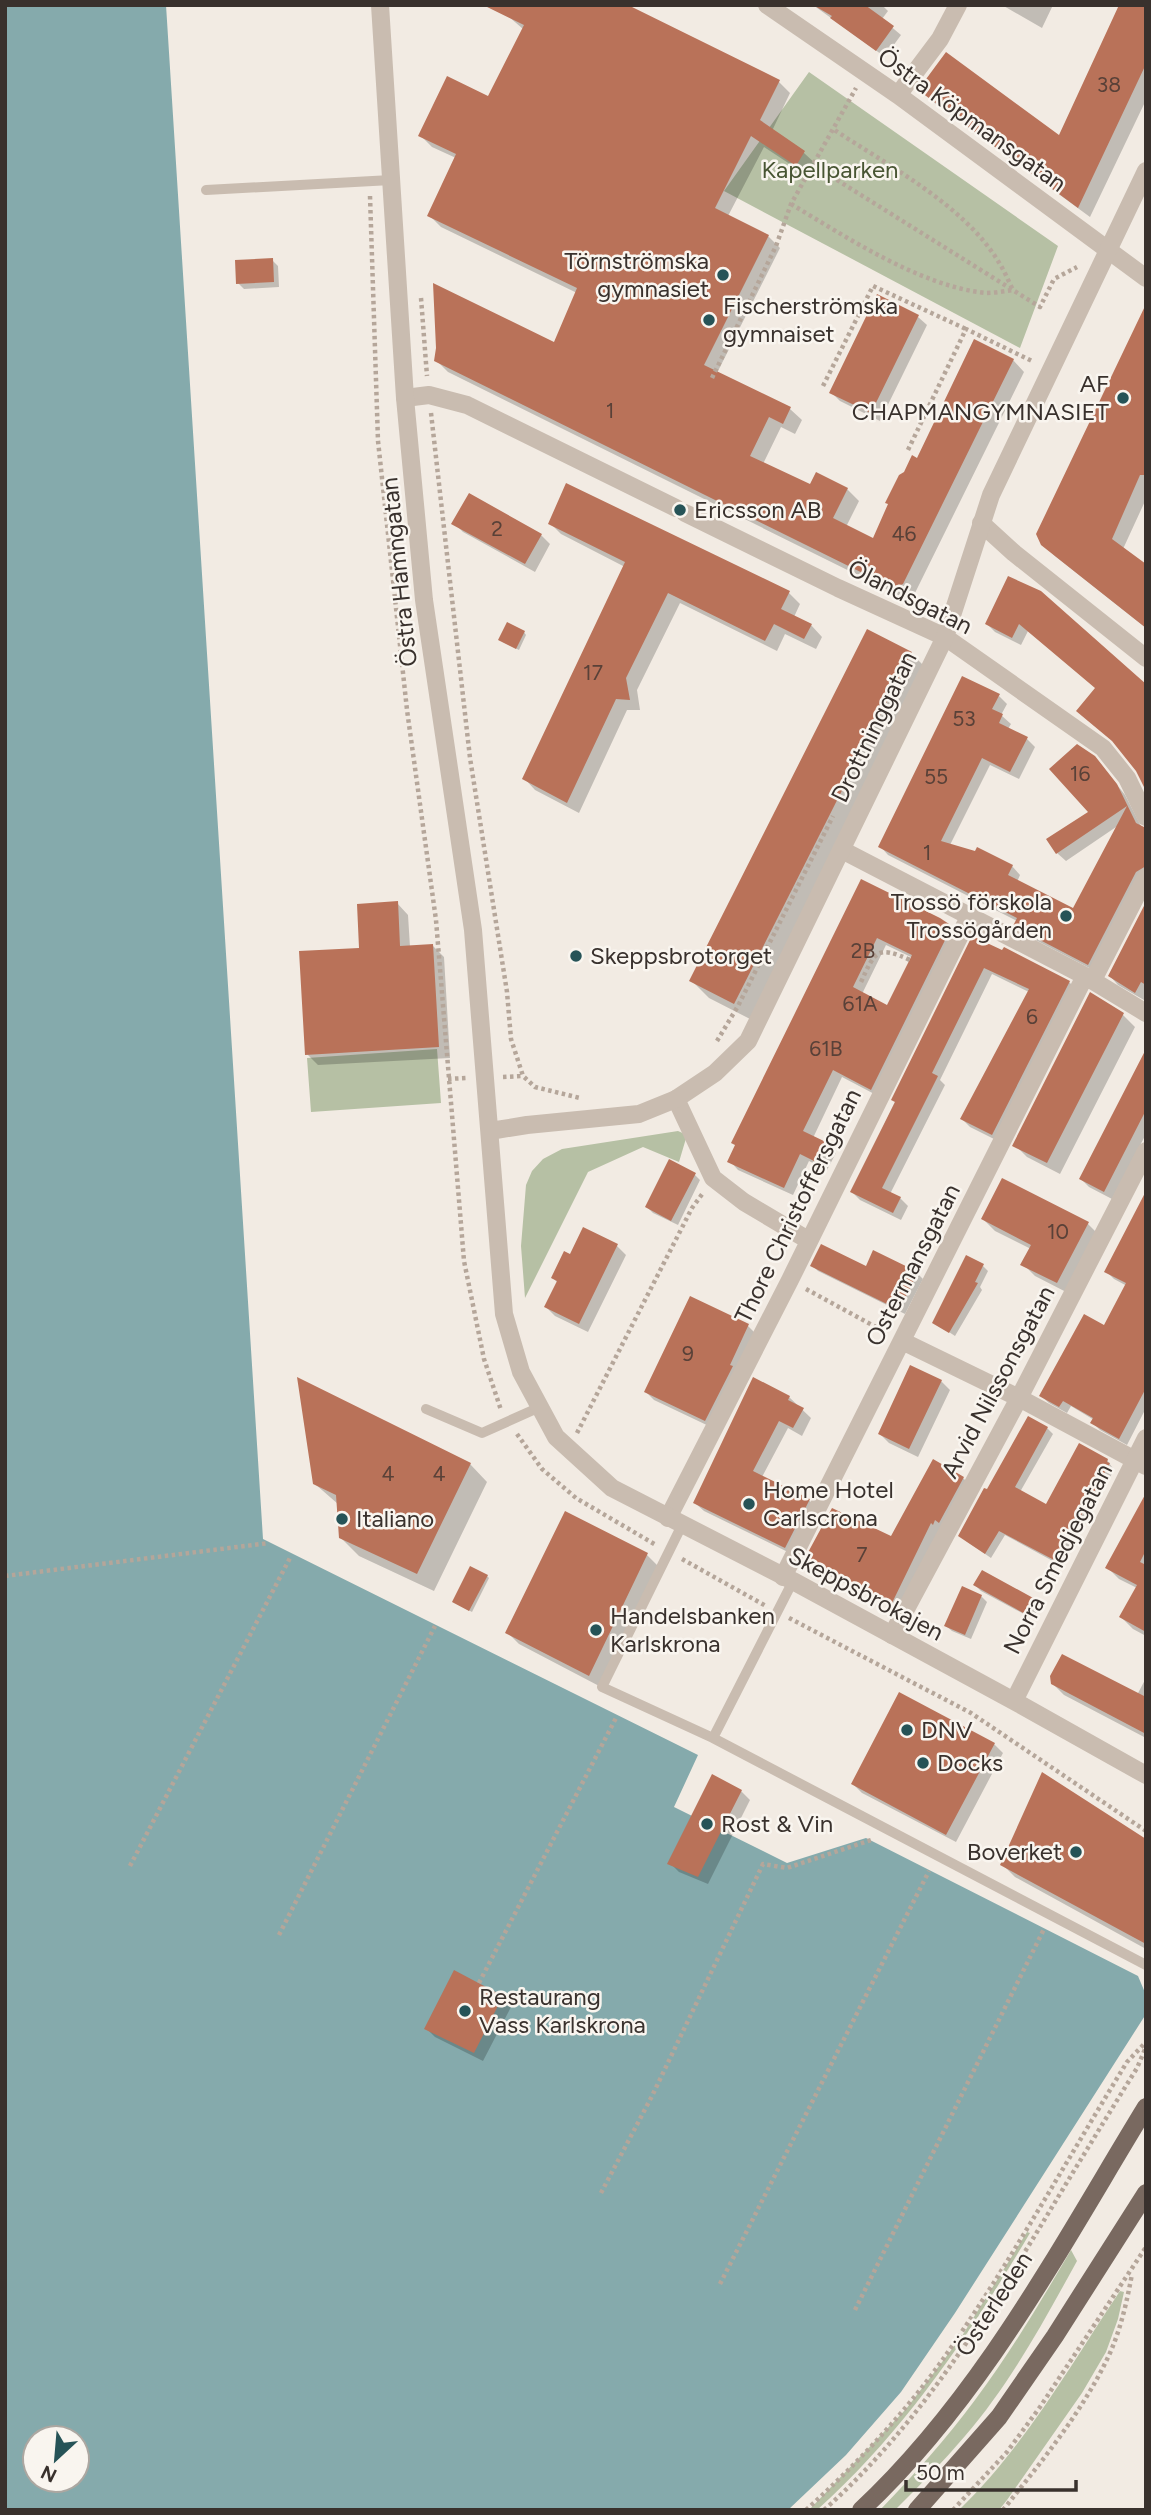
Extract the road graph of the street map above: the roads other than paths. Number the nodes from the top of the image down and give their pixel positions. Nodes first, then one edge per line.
1 (380, 5) edge
2 (767, 5) edge
3 (958, 5) edge
4 (898, 94) junction
5 (1144, 178) edge
6 (391, 180) junction
7 (206, 190) dead end
8 (1107, 249) junction
9 (1146, 278) edge
10 (405, 398) junction
11 (981, 523) junction
12 (945, 637) junction
13 (1146, 657) edge
14 (1146, 817) edge
15 (842, 850) junction
16 (1146, 877) edge
17 (970, 915) junction
18 (1089, 978) junction
19 (1146, 1013) edge
20 (676, 1099) junction
21 (490, 1131) junction
22 (1146, 1151) edge
23 (808, 1240) junction
24 (902, 1341) junction
25 (1018, 1398) junction
26 (540, 1408) junction
27 (426, 1409) dead end
28 (1146, 1438) edge
29 (1140, 1464) edge
30 (675, 1521) junction
31 (788, 1579) junction
32 (892, 1635) junction
33 (1014, 1701) junction
34 (713, 1738) junction
35 (1146, 1775) edge
36 (1146, 1965) edge
37 (1146, 2107) edge
38 (1146, 2193) edge
39 (861, 2510) edge
40 (917, 2510) edge

1 - 6 street, Östra Hamngatan
2 - 4 street, Östra Köpmansgatan
3 - 4 street
4 - 8 street, Östra Köpmansgatan
5 - 8 street, Drottninggatan
6 - 7 lane
6 - 10 street, Östra Hamngatan
8 - 9 street, Östra Köpmansgatan
8 - 11 street, Drottninggatan
10 - 12 street, Ölandsgatan
10 - 21 street, Östra Hamngatan
11 - 12 street, Drottninggatan
11 - 13 street
12 - 14 street, Ölandsgatan
12 - 15 street, Drottninggatan
15 - 17 street
15 - 20 street, Drottninggatan
16 - 18 street, Ostermansgatan
17 - 18 street
17 - 23 street, Thore Christoffersgatan
18 - 19 street
18 - 24 street, Ostermansgatan
20 - 21 street, Drottninggatan
20 - 23 street
21 - 26 street, Skeppsbrokajen
22 - 25 street, Arvid Nilssonsgatan
23 - 30 street, Thore Christoffersgatan
24 - 25 street
24 - 31 street, Ostermansgatan
25 - 29 street
25 - 32 street, Arvid Nilssonsgatan
26 - 27 lane
26 - 30 street, Skeppsbrokajen
28 - 29 street, Norra Smedjegatan
29 - 33 street, Norra Smedjegatan
30 - 31 street, Skeppsbrokajen
30 - 34 lane
31 - 32 street, Skeppsbrokajen
31 - 34 lane
32 - 33 street, Skeppsbrokajen
33 - 35 street, Skeppsbrokajen
34 - 36 lane
37 - 39 main road, Österleden
38 - 40 main road

